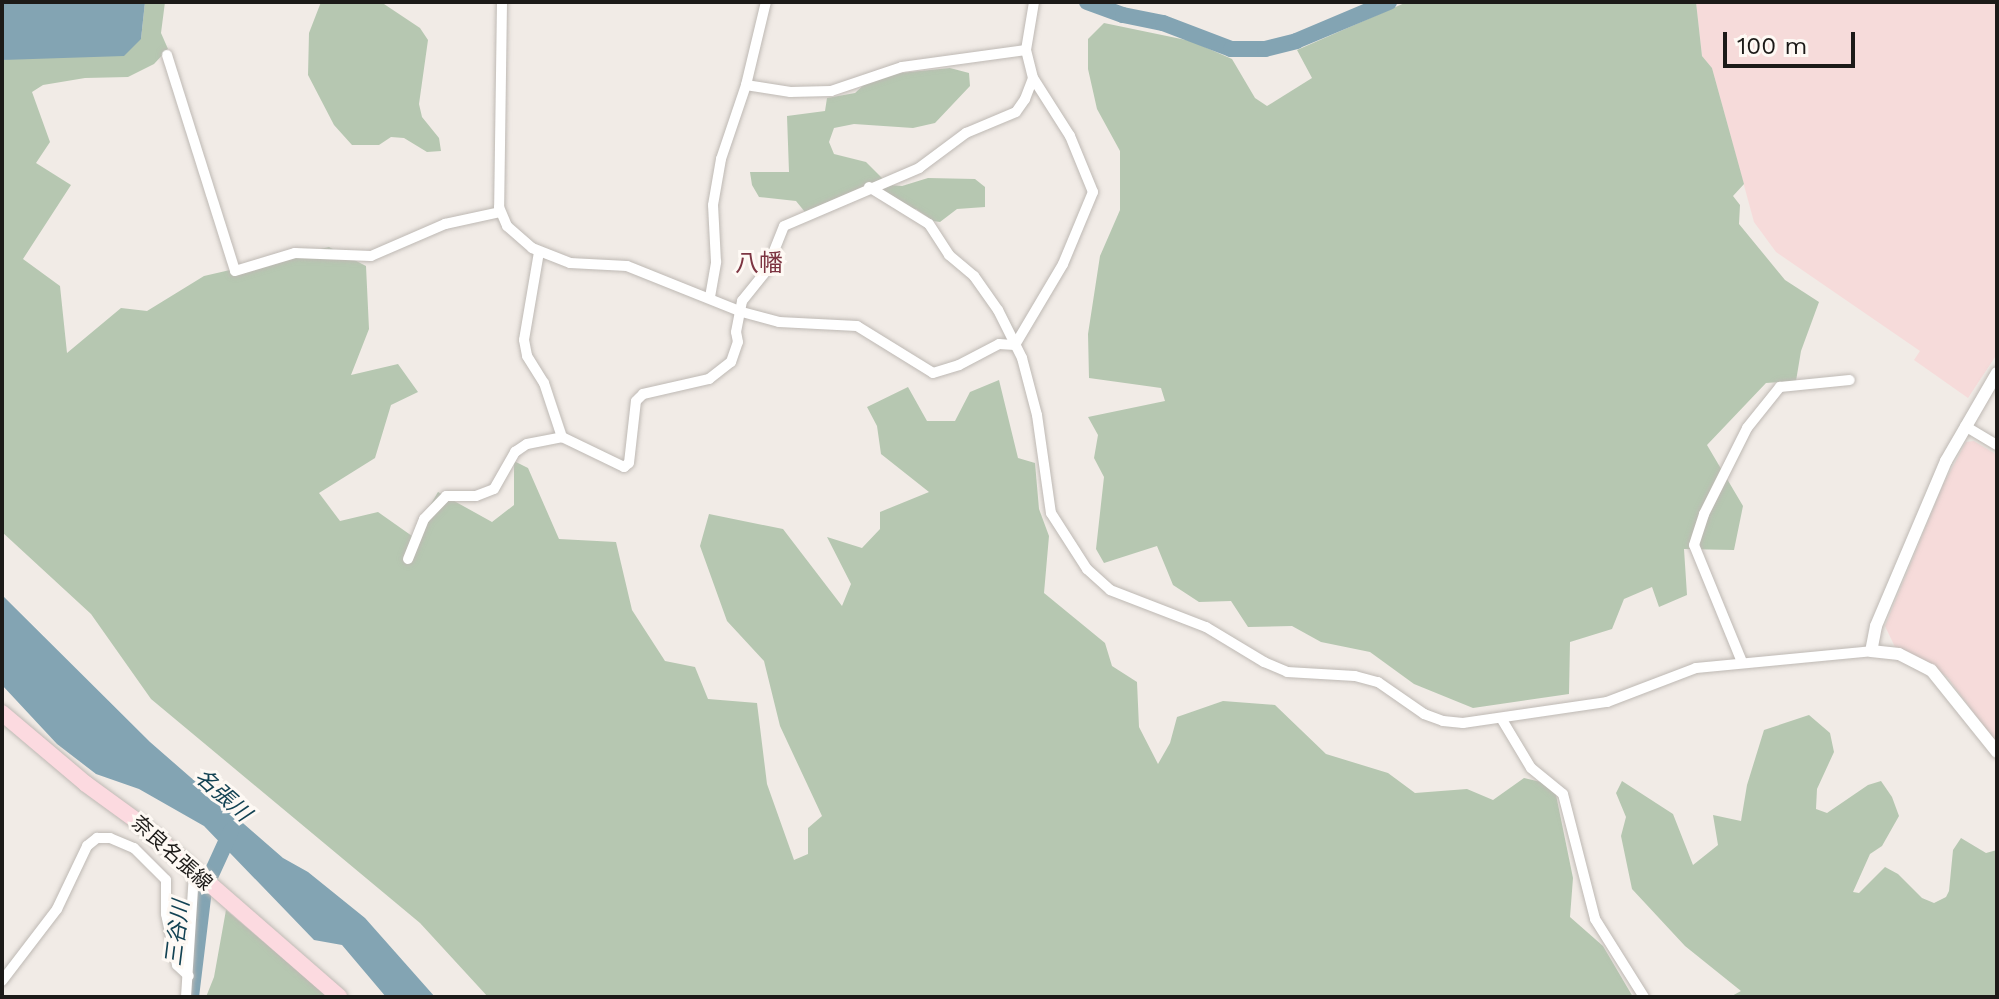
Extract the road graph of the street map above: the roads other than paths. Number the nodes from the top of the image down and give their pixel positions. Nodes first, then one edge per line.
1 (502, 2) edge
2 (766, 2) edge
3 (1034, 2) edge
4 (1026, 50) junction
5 (167, 55) dead end
6 (1033, 78) junction
7 (746, 85) junction
8 (869, 187) junction
9 (500, 212) junction
10 (539, 252) junction
11 (710, 297) junction
12 (742, 312) junction
13 (1015, 345) junction
14 (1997, 373) edge
15 (1850, 380) dead end
16 (1965, 426) junction
17 (562, 437) junction
18 (1997, 445) edge
19 (408, 559) dead end
20 (1871, 651) junction
21 (1742, 662) junction
22 (2, 713) edge
23 (1501, 718) junction
24 (1997, 752) edge
25 (197, 876) junction
26 (189, 976) junction
27 (2, 981) edge
28 (186, 997) edge
29 (339, 997) edge
30 (1644, 997) edge

1 - 9 street
2 - 7 street
3 - 4 street
4 - 6 street
4 - 7 street
5 - 9 street
6 - 8 street
6 - 13 street
7 - 11 street
8 - 12 street
8 - 13 street
9 - 10 street
10 - 11 street
10 - 17 street
11 - 12 street
12 - 13 street
12 - 17 street
13 - 23 street
14 - 16 street
15 - 21 street
16 - 18 street
16 - 20 street
17 - 19 street
20 - 21 street
20 - 24 street
21 - 23 street
22 - 25 main road, 奈良名張線
23 - 30 street
25 - 26 street
25 - 29 main road, 奈良名張線
26 - 27 street
26 - 28 street

